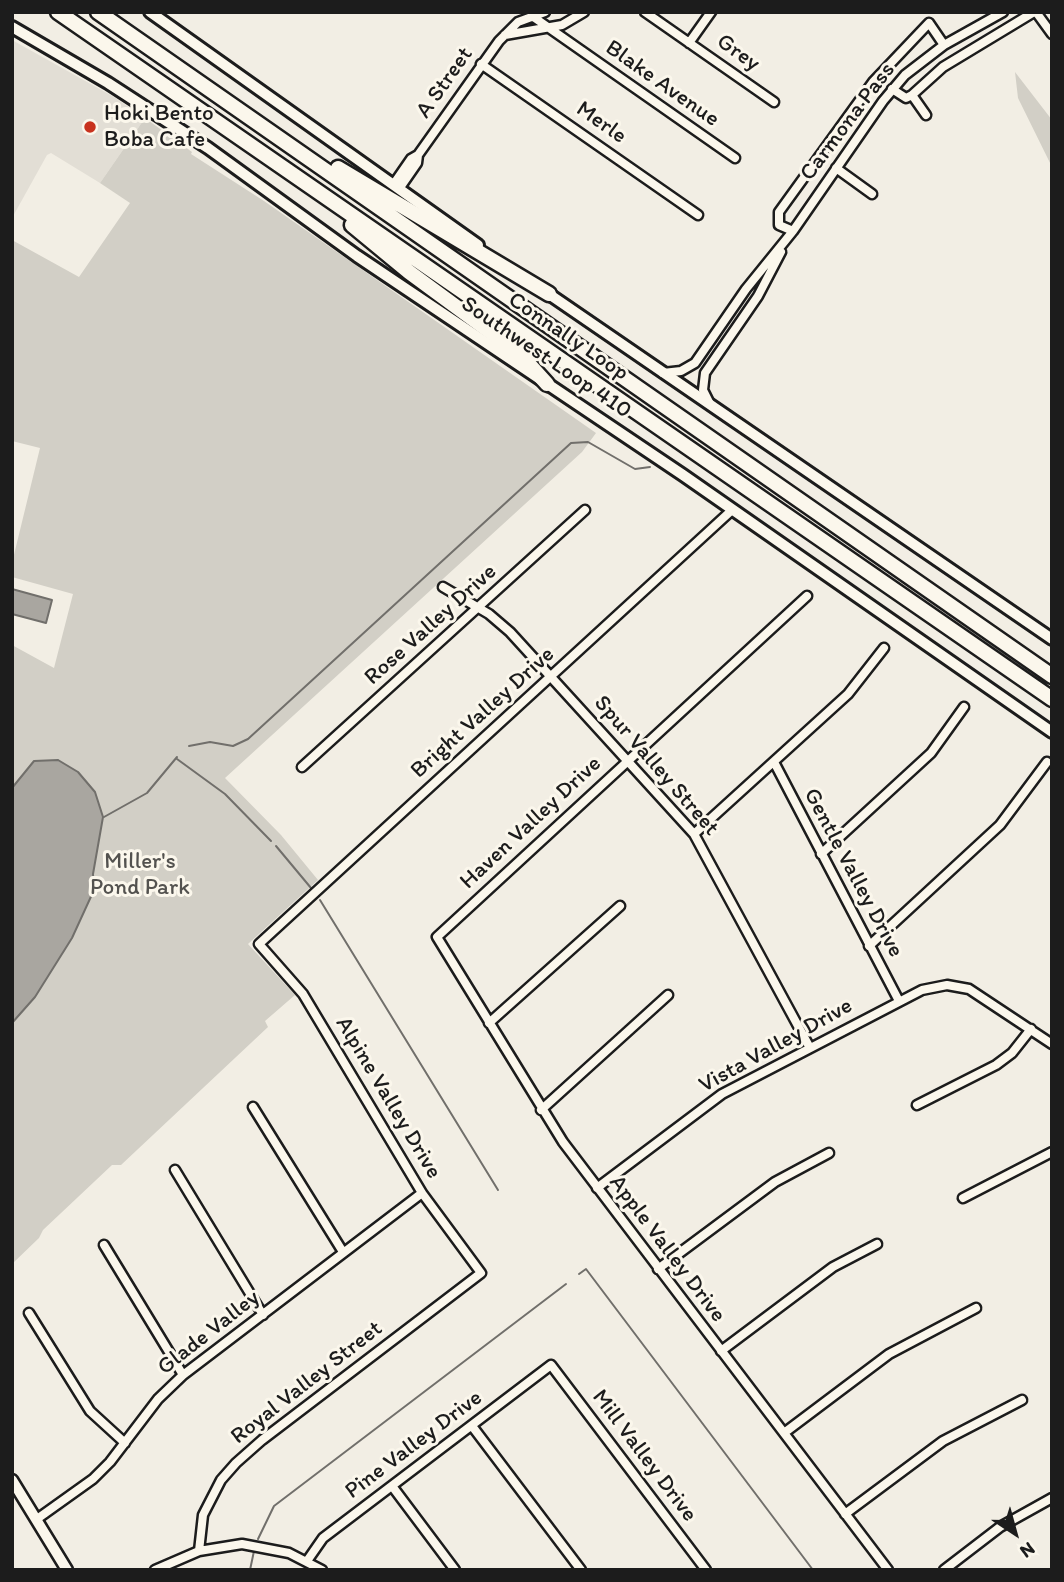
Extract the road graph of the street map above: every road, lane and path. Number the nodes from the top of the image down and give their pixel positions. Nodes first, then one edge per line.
1 (58, 12) edge
2 (98, 12) edge
3 (149, 12) edge
4 (545, 12) edge
5 (584, 12) edge
6 (645, 12) edge
7 (711, 12) edge
8 (1003, 12) edge
9 (1035, 12) edge
10 (532, 16) junction
11 (518, 17) edge
12 (12, 27) edge
13 (548, 28) junction
14 (520, 32) junction
15 (1052, 34) edge
16 (505, 35) junction
17 (690, 43) junction
18 (944, 46) junction
19 (481, 64) junction
20 (892, 89) junction
21 (912, 95) junction
22 (774, 102) dead end
23 (926, 116) dead end
24 (275, 135) junction
25 (735, 158) dead end
26 (836, 168) junction
27 (396, 187) junction
28 (872, 194) dead end
29 (324, 197) junction
30 (698, 215) dead end
31 (793, 231) junction
32 (549, 294) junction
33 (725, 320) junction
34 (736, 328) junction
35 (663, 373) junction
36 (547, 384) junction
37 (710, 404) junction
38 (585, 510) dead end
39 (733, 510) junction
40 (443, 587) dead end
41 (807, 596) dead end
42 (478, 607) junction
43 (1052, 639) edge
44 (884, 648) dead end
45 (551, 677) junction
46 (1052, 677) edge
47 (1052, 699) edge
48 (964, 707) dead end
49 (1052, 732) edge
50 (628, 760) junction
51 (774, 762) junction
52 (1047, 762) dead end
53 (302, 767) dead end
54 (694, 834) junction
55 (821, 854) junction
56 (620, 905) dead end
57 (437, 937) joint
58 (259, 944) joint
59 (869, 946) junction
60 (668, 995) dead end
61 (899, 1001) junction
62 (489, 1023) junction
63 (1031, 1029) junction
64 (1052, 1044) edge
65 (810, 1048) junction
66 (917, 1105) dead end
67 (253, 1107) dead end
68 (541, 1110) junction
69 (1052, 1152) edge
70 (829, 1153) dead end
71 (175, 1170) dead end
72 (597, 1188) junction
73 (422, 1193) junction
74 (964, 1198) dead end
75 (877, 1244) dead end
76 (104, 1245) dead end
77 (343, 1252) junction
78 (658, 1269) junction
79 (481, 1273) joint
80 (976, 1308) dead end
81 (29, 1313) dead end
82 (263, 1315) junction
83 (721, 1351) junction
84 (551, 1365) joint
85 (183, 1375) junction
86 (1022, 1400) dead end
87 (472, 1426) junction
88 (784, 1433) junction
89 (125, 1443) junction
90 (12, 1480) edge
91 (391, 1486) junction
92 (1052, 1498) edge
93 (845, 1514) junction
94 (37, 1519) junction
95 (199, 1551) junction
96 (307, 1561) junction
97 (67, 1570) edge
98 (155, 1570) edge
99 (322, 1570) edge
100 (455, 1570) edge
101 (581, 1570) edge
102 (706, 1570) edge
103 (888, 1570) edge
104 (944, 1570) edge

1 - 29 highway, Connally Loop
2 - 24 highway, Connally Loop
3 - 27 main road
4 - 10 street, A Street
5 - 13 street, A Street
6 - 17 street, Grey
7 - 17 street
8 - 18 street, Carmona Pass
9 - 15 street
9 - 21 street
10 - 11 street, A Street
10 - 13 street, Blake Avenue
11 - 14 street
11 - 16 street, A Street
12 - 36 main road, Southwest Loop 410
13 - 14 street, A Street
13 - 25 street, Blake Avenue
14 - 16 street, A Street
16 - 19 street, A Street
17 - 22 street, Grey
18 - 20 street, Carmona Pass
18 - 31 street, Carmona Pass
19 - 27 street, A Street
19 - 30 street, Merle
20 - 21 street
20 - 26 street, Carmona Pass
21 - 23 street
24 - 32 highway
24 - 46 highway, Connally Loop
26 - 28 street
26 - 31 street, Carmona Pass
27 - 32 main road
29 - 36 highway
29 - 47 highway, Connally Loop
31 - 33 street, Carmona Pass
31 - 34 street, Carmona Pass
32 - 35 main road
33 - 34 street
33 - 35 street, Carmona Pass
34 - 37 street, Carmona Pass
35 - 37 main road
36 - 39 main road, Southwest Loop 410
37 - 43 main road
38 - 42 street, Rose Valley Drive
39 - 45 street, Bright Valley Drive
39 - 49 main road, Southwest Loop 410
40 - 42 street, Spur Valley Street
41 - 50 street, Haven Valley Drive
42 - 45 street, Spur Valley Street
42 - 53 street, Rose Valley Drive
44 - 51 street
45 - 50 street, Spur Valley Street
45 - 58 street, Bright Valley Drive
48 - 55 street
50 - 54 street, Spur Valley Street
50 - 57 street, Haven Valley Drive
51 - 54 street
51 - 55 street, Gentle Valley Drive
52 - 59 street
54 - 65 street, Spur Valley Street
55 - 59 street, Gentle Valley Drive
56 - 62 street
57 - 62 street, Apple Valley Drive
58 - 73 street, Alpine Valley Drive
59 - 61 street, Gentle Valley Drive
60 - 68 street
61 - 63 street, Vista Valley Drive
61 - 65 street, Vista Valley Drive
62 - 68 street, Apple Valley Drive
63 - 64 street, Vista Valley Drive
63 - 66 street
65 - 72 street, Vista Valley Drive
67 - 77 street
68 - 72 street, Apple Valley Drive
69 - 74 street
70 - 78 street
71 - 82 street
72 - 78 street, Apple Valley Drive
73 - 77 street, Glade Valley
73 - 79 street, Alpine Valley Drive
75 - 83 street
76 - 85 street
77 - 82 street, Glade Valley
78 - 83 street, Apple Valley Drive
79 - 95 street, Royal Valley Street
80 - 88 street
81 - 89 street
82 - 85 street, Glade Valley
83 - 88 street, Apple Valley Drive
84 - 87 street, Pine Valley Drive
84 - 102 street, Mill Valley Drive
85 - 89 street, Glade Valley
86 - 93 street
87 - 91 street, Pine Valley Drive
87 - 101 street
88 - 93 street, Apple Valley Drive
89 - 94 street, Glade Valley
90 - 94 street
91 - 96 street, Pine Valley Drive
91 - 100 street
92 - 104 street
93 - 103 street, Apple Valley Drive
94 - 97 street
95 - 96 street
95 - 98 street
96 - 99 street

